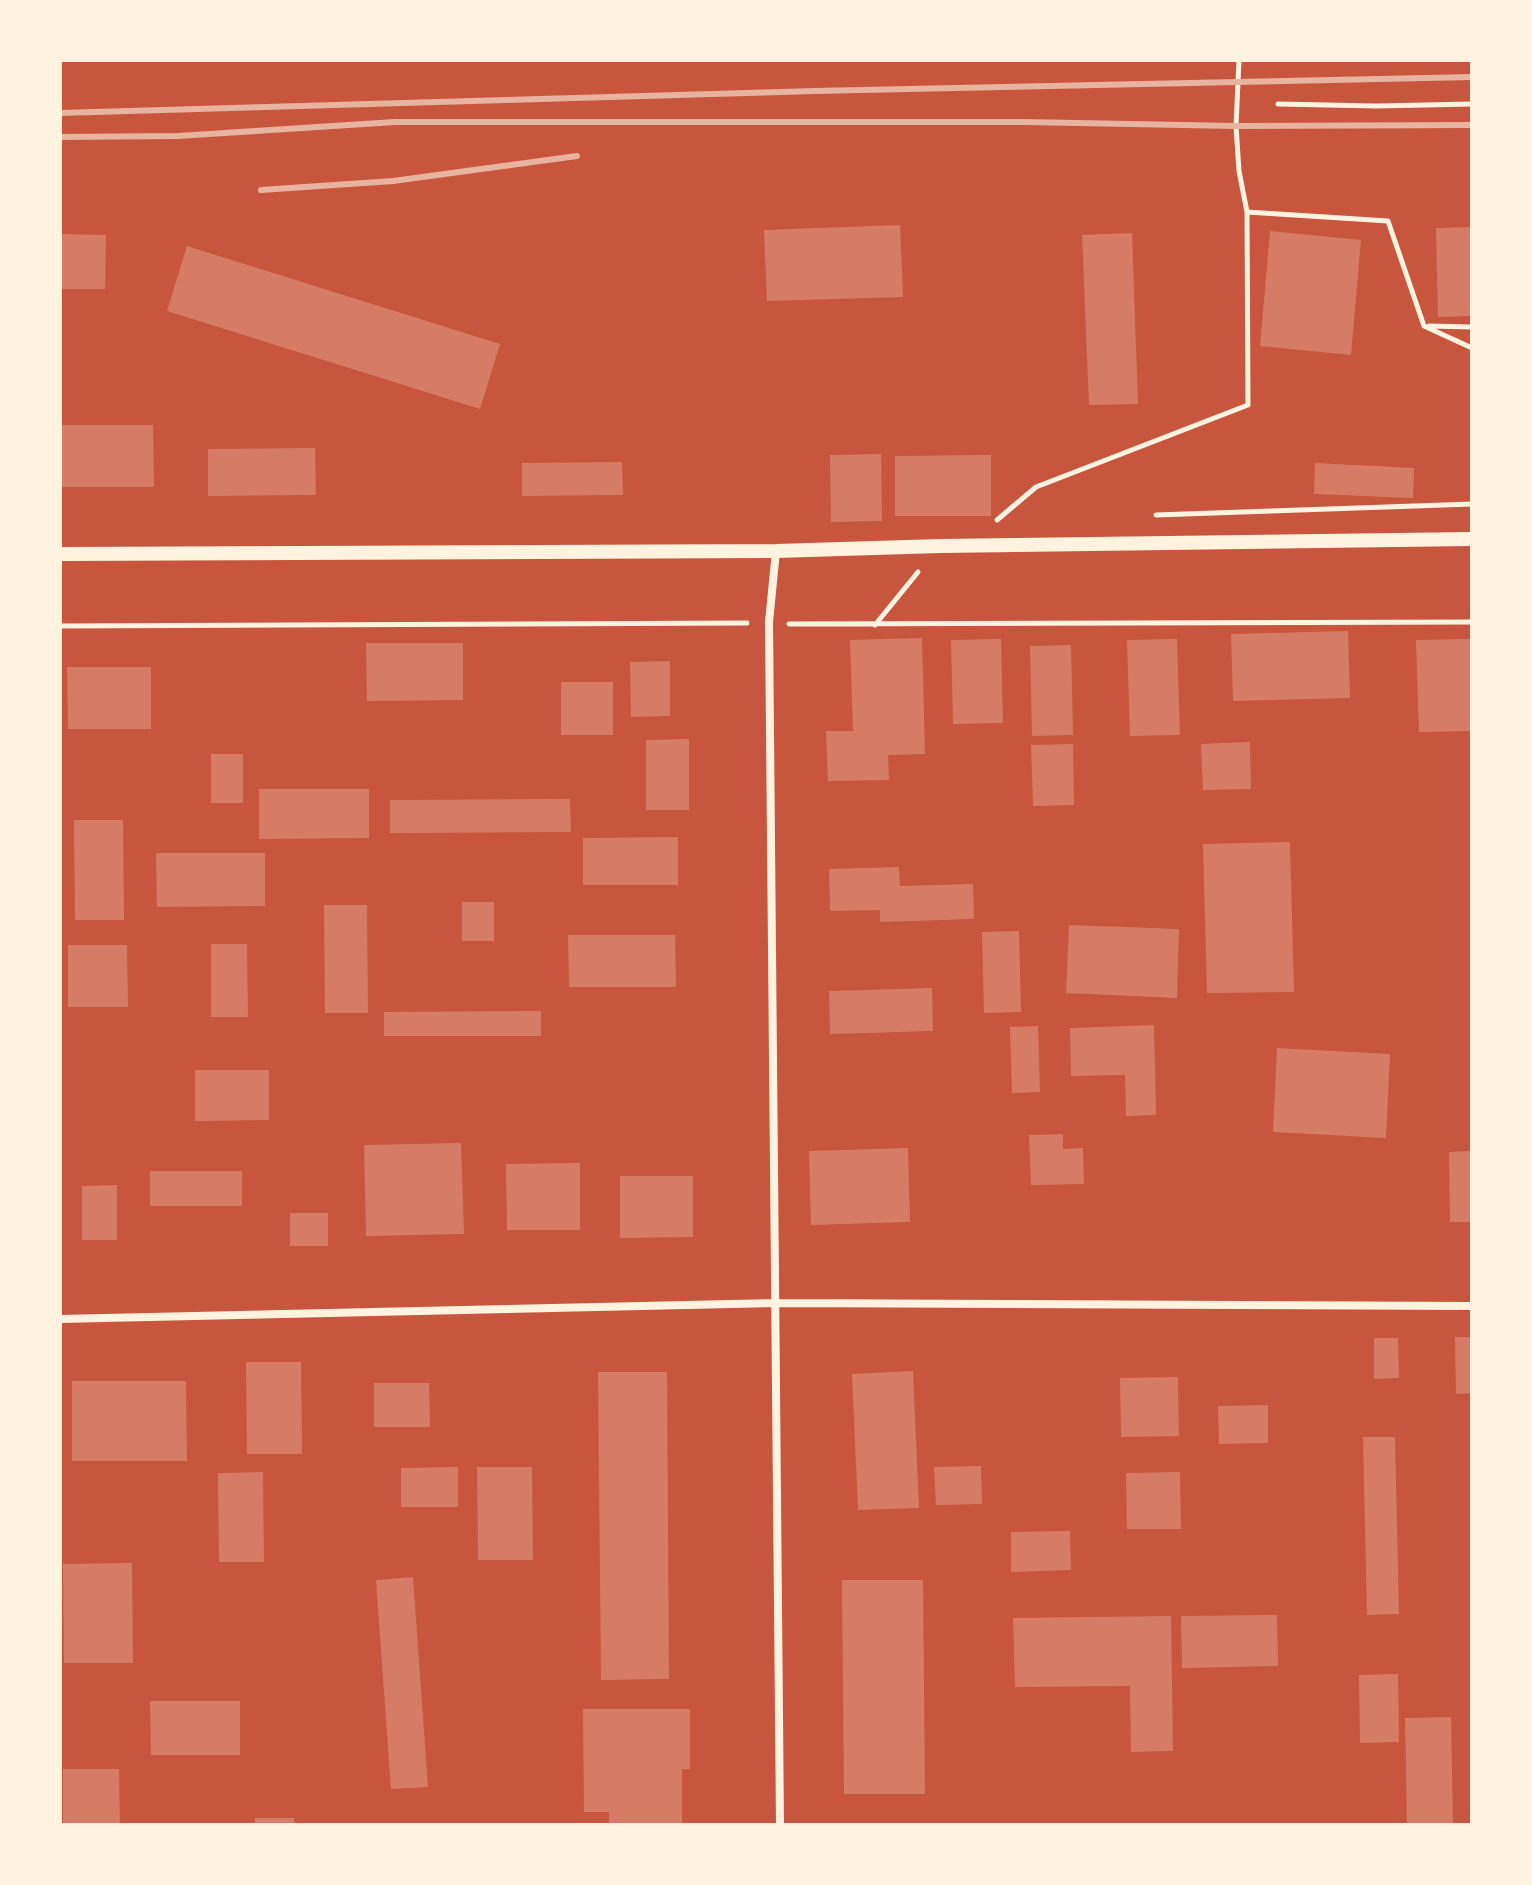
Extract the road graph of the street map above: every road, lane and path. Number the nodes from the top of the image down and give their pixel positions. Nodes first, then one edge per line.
1 (1239, 60) edge
2 (1278, 104) dead end
3 (1472, 104) edge
4 (1247, 212) junction
5 (1424, 326) junction
6 (1472, 327) edge
7 (1472, 348) edge
8 (1472, 504) edge
9 (1146, 515) dead end
10 (1006, 523) dead end
11 (1472, 539) edge
12 (940, 546) junction
13 (776, 551) junction
14 (60, 554) edge
15 (875, 625) dead end
16 (776, 1303) junction
17 (1472, 1306) edge
18 (60, 1319) edge
19 (780, 1825) edge

1 - 4 path
2 - 3 path
4 - 5 path
4 - 10 path
5 - 6 path
5 - 7 path
8 - 9 path
11 - 12 street
12 - 13 street
12 - 15 path
13 - 14 street
13 - 16 street
16 - 17 street
16 - 18 street
16 - 19 street

